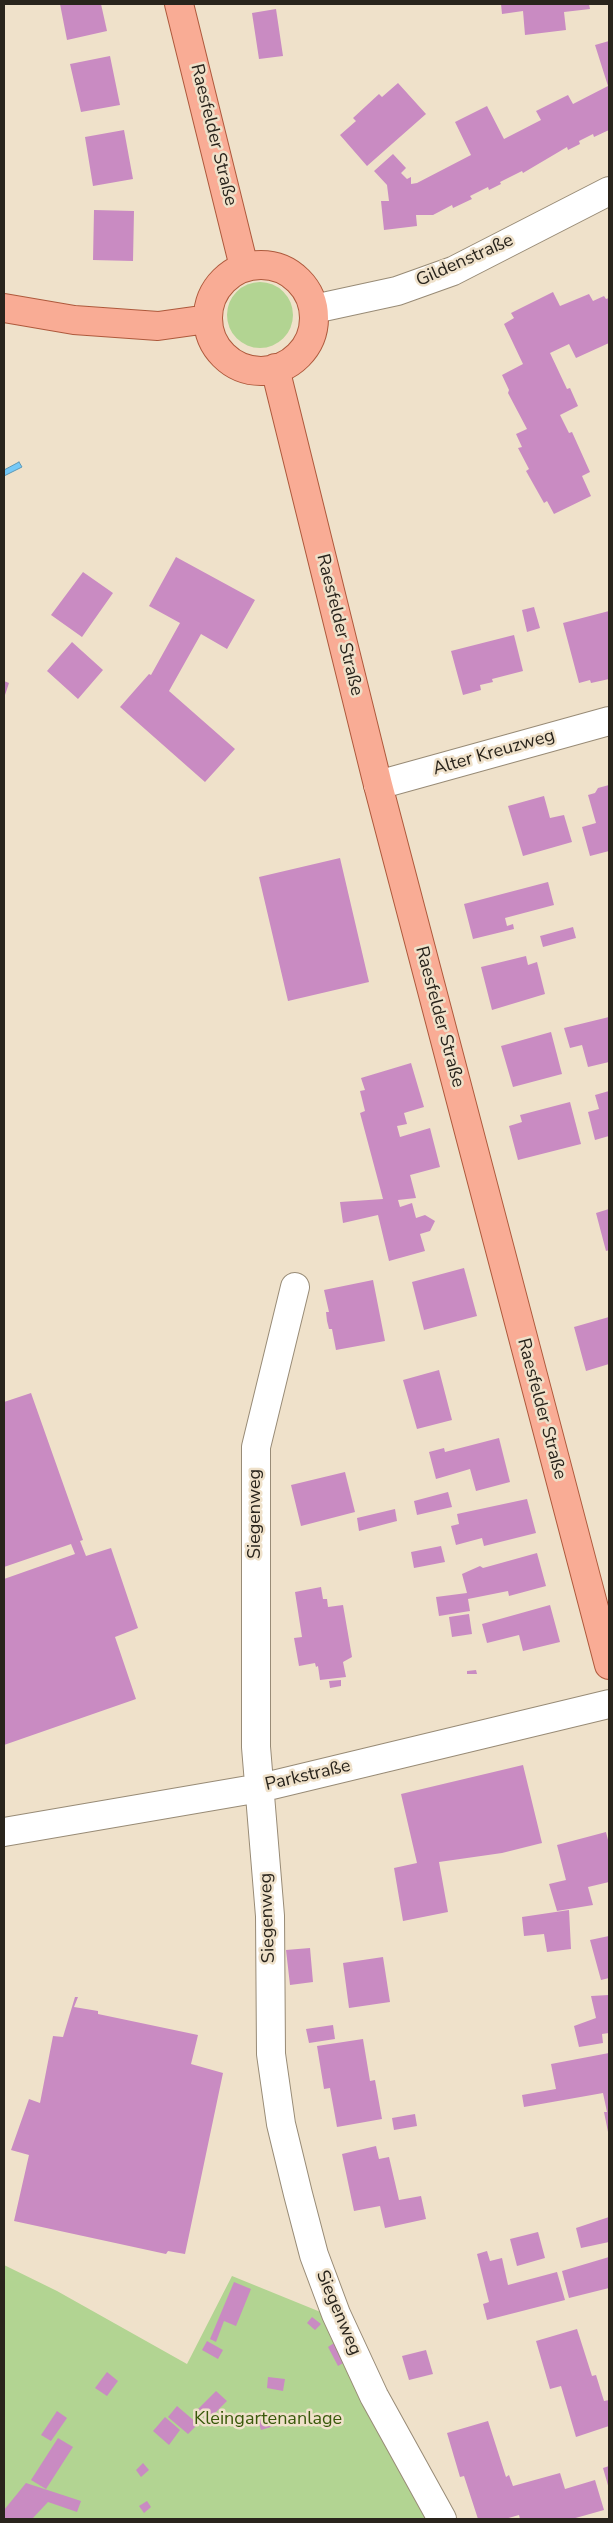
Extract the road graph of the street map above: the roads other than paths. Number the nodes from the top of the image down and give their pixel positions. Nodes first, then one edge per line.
1 (179, 4) edge
2 (609, 191) edge
3 (244, 267) junction
4 (4, 308) edge
5 (314, 309) junction
6 (208, 319) junction
7 (275, 368) junction
8 (609, 721) edge
9 (378, 785) junction
10 (295, 1287) dead end
11 (609, 1665) edge
12 (609, 1704) edge
13 (260, 1788) junction
14 (4, 1832) edge
15 (442, 2519) edge

1 - 3 main road, Raesfelder Straße
2 - 5 street, Gildenstraße
3 - 5 main road
3 - 6 main road
4 - 6 main road
5 - 7 main road
6 - 7 main road
7 - 9 main road, Raesfelder Straße
8 - 9 street, Alter Kreuzweg
9 - 11 main road, Raesfelder Straße
10 - 13 street, Siegenweg
12 - 13 street, Parkstraße
13 - 14 street, Parkstraße
13 - 15 street, Siegenweg

